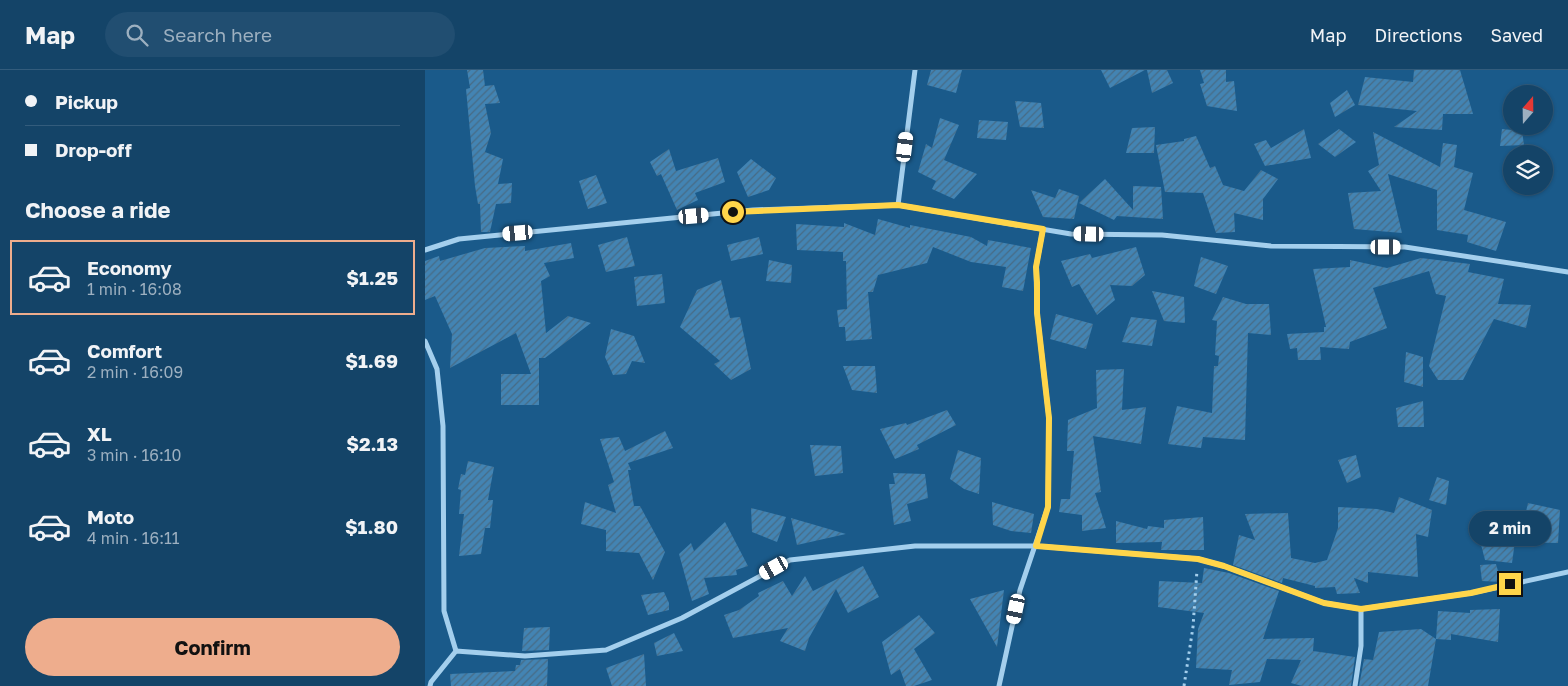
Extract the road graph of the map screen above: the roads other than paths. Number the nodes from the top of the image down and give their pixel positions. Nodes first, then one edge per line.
1 (915, 70) edge
2 (898, 205) junction
3 (1043, 229) junction
4 (425, 250) edge
5 (1568, 272) edge
6 (425, 341) edge
7 (1036, 546) junction
8 (1568, 572) edge
9 (1361, 609) junction
10 (456, 651) junction
11 (430, 686) edge
12 (999, 686) edge
13 (1355, 686) edge

1 - 2 street
2 - 3 street
2 - 4 street
3 - 5 street
3 - 7 street
6 - 10 street
7 - 9 street
7 - 10 street
7 - 12 street
8 - 9 street
9 - 13 street
10 - 11 street

